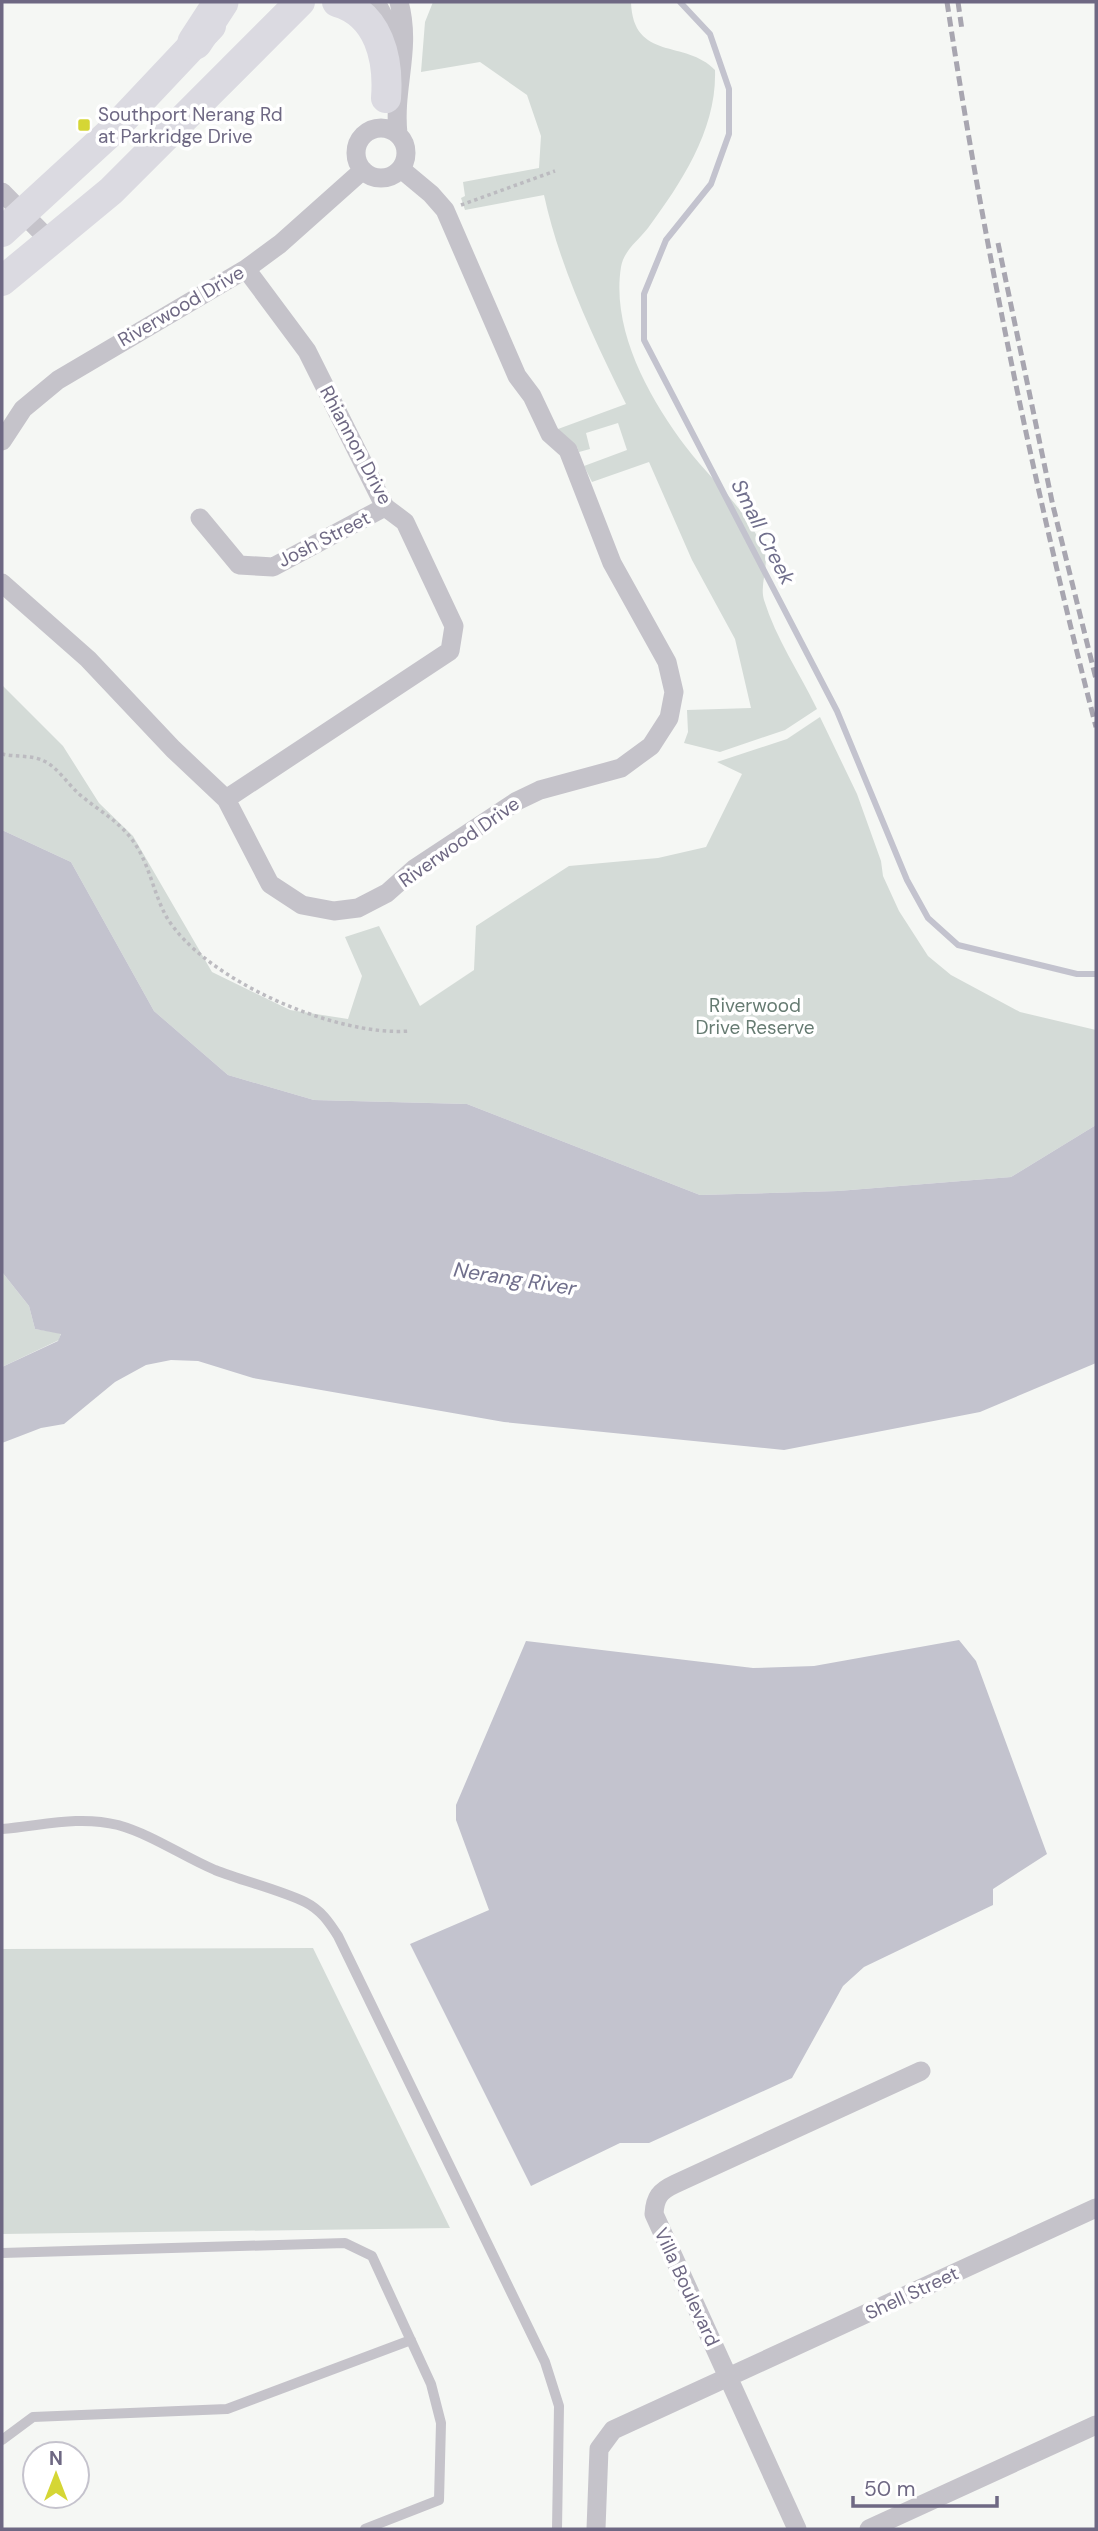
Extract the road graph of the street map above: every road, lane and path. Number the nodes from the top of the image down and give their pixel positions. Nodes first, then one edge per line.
1 (221, 2) edge
2 (236, 2) edge
3 (300, 2) edge
4 (337, 2) edge
5 (376, 2) edge
6 (399, 2) edge
7 (195, 42) junction
8 (386, 98) junction
9 (398, 134) junction
10 (362, 136) junction
11 (401, 169) junction
12 (362, 170) junction
13 (555, 171) dead end
14 (2, 192) edge
15 (445, 211) junction
16 (13, 223) edge
17 (52, 243) junction
18 (246, 269) junction
19 (2, 281) edge
20 (2, 441) edge
21 (385, 507) junction
22 (200, 518) dead end
23 (2, 583) edge
24 (2, 754) edge
25 (226, 799) junction
26 (409, 1031) dead end
27 (2, 1829) edge
28 (921, 2071) dead end
29 (1096, 2208) edge
30 (2, 2253) edge
31 (411, 2340) junction
32 (728, 2377) junction
33 (1096, 2425) edge
34 (2, 2440) edge
35 (365, 2529) edge
36 (557, 2529) edge
37 (596, 2529) edge
38 (797, 2529) edge
39 (869, 2529) edge

1 - 7 highway
2 - 7 main road
3 - 17 main road
4 - 8 main road
5 - 8 street
6 - 9 street
7 - 16 main road
8 - 10 street
9 - 10 street
9 - 11 street
10 - 12 street
11 - 12 street
11 - 15 street, Riverwood Drive
12 - 18 street, Riverwood Drive
13 - 15 path
14 - 16 street
15 - 25 street, Riverwood Drive
16 - 17 street
17 - 19 main road
18 - 20 street, Riverwood Drive
18 - 21 street, Rhiannon Drive
21 - 22 street, Josh Street
21 - 25 street, Rhiannon Drive
23 - 25 street, Riverwood Drive
24 - 26 path
27 - 36 lane
28 - 32 street, Villa Boulevard
29 - 32 street, Shell Street
30 - 31 lane
31 - 34 lane
31 - 35 lane
32 - 37 street, Shell Street
32 - 38 street, Villa Boulevard
33 - 39 street

